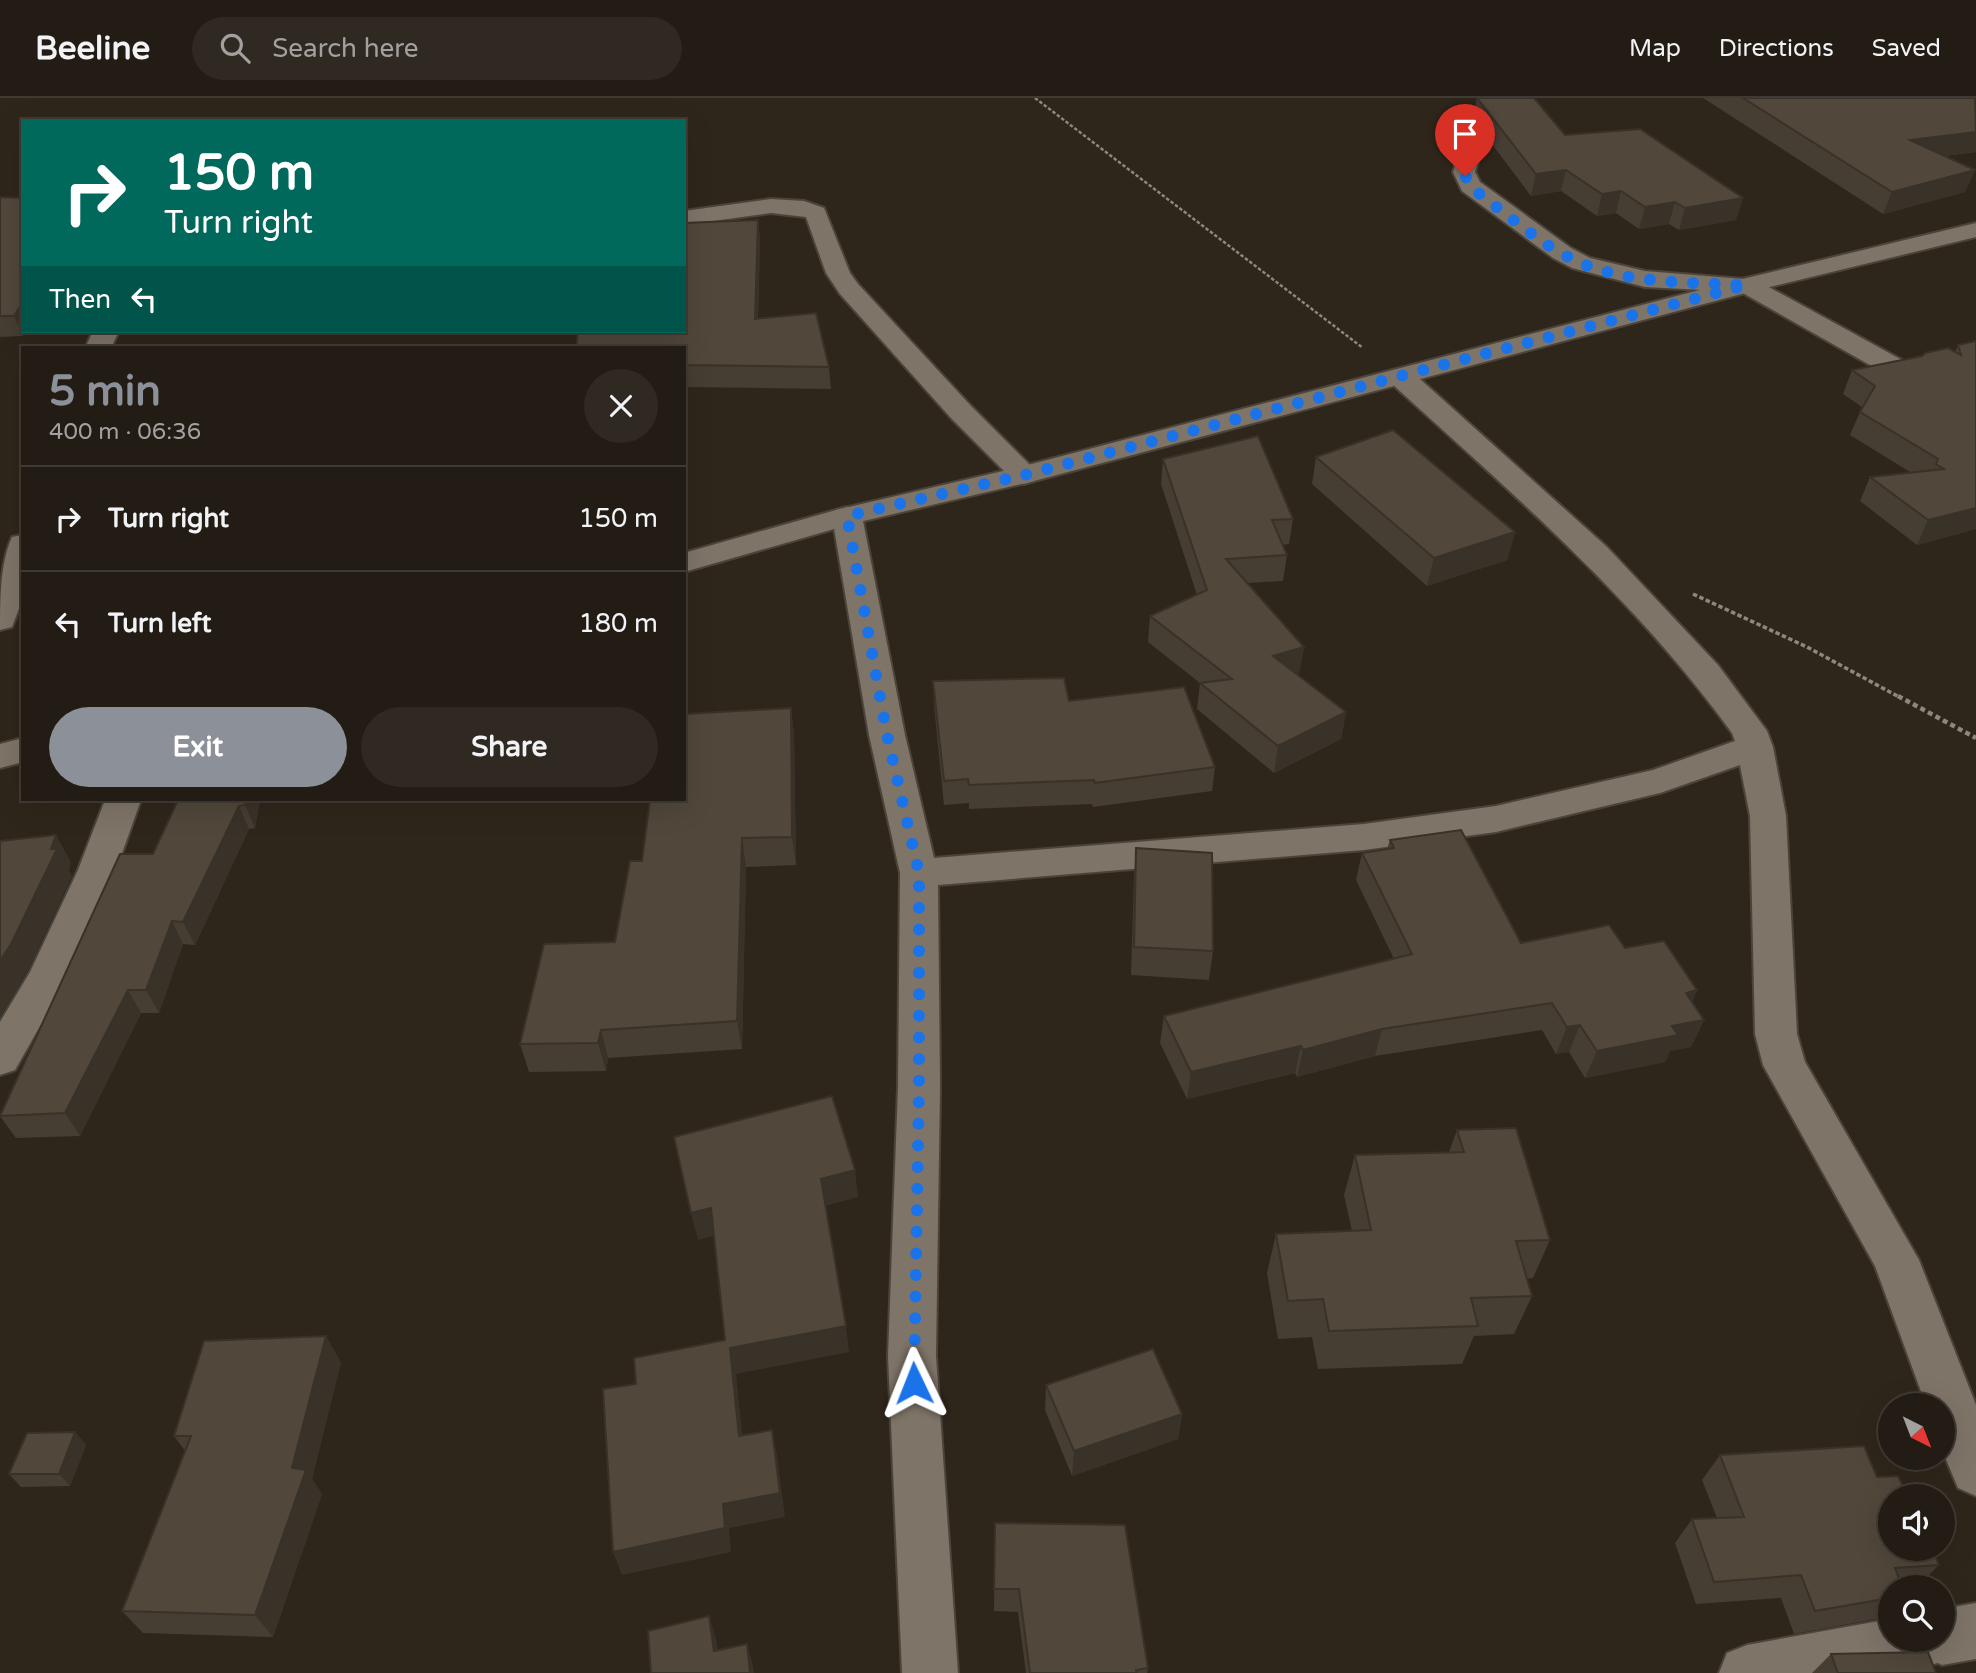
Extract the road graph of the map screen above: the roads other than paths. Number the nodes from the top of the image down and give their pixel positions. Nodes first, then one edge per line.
1 (1466, 142) dead end
2 (686, 218) edge
3 (1976, 230) edge
4 (1747, 285) junction
5 (1900, 371) edge
6 (1401, 377) junction
7 (1024, 475) junction
8 (847, 516) junction
9 (21, 551) edge
10 (686, 562) edge
11 (0, 620) edge
12 (1755, 747) junction
13 (21, 751) edge
14 (0, 756) edge
15 (123, 801) edge
16 (919, 873) junction
17 (0, 1058) edge
18 (1976, 1471) edge
19 (1976, 1630) edge
20 (1955, 1634) edge
21 (1878, 1649) edge
22 (930, 1673) edge
23 (1747, 1673) edge

1 - 4 street
2 - 7 street
3 - 4 street
4 - 5 street
4 - 6 street
6 - 7 street
6 - 12 street
7 - 8 street
8 - 10 street
8 - 16 street
9 - 11 street
12 - 16 street
12 - 18 street
13 - 14 street
15 - 17 street
16 - 22 street
19 - 20 street
21 - 23 street

